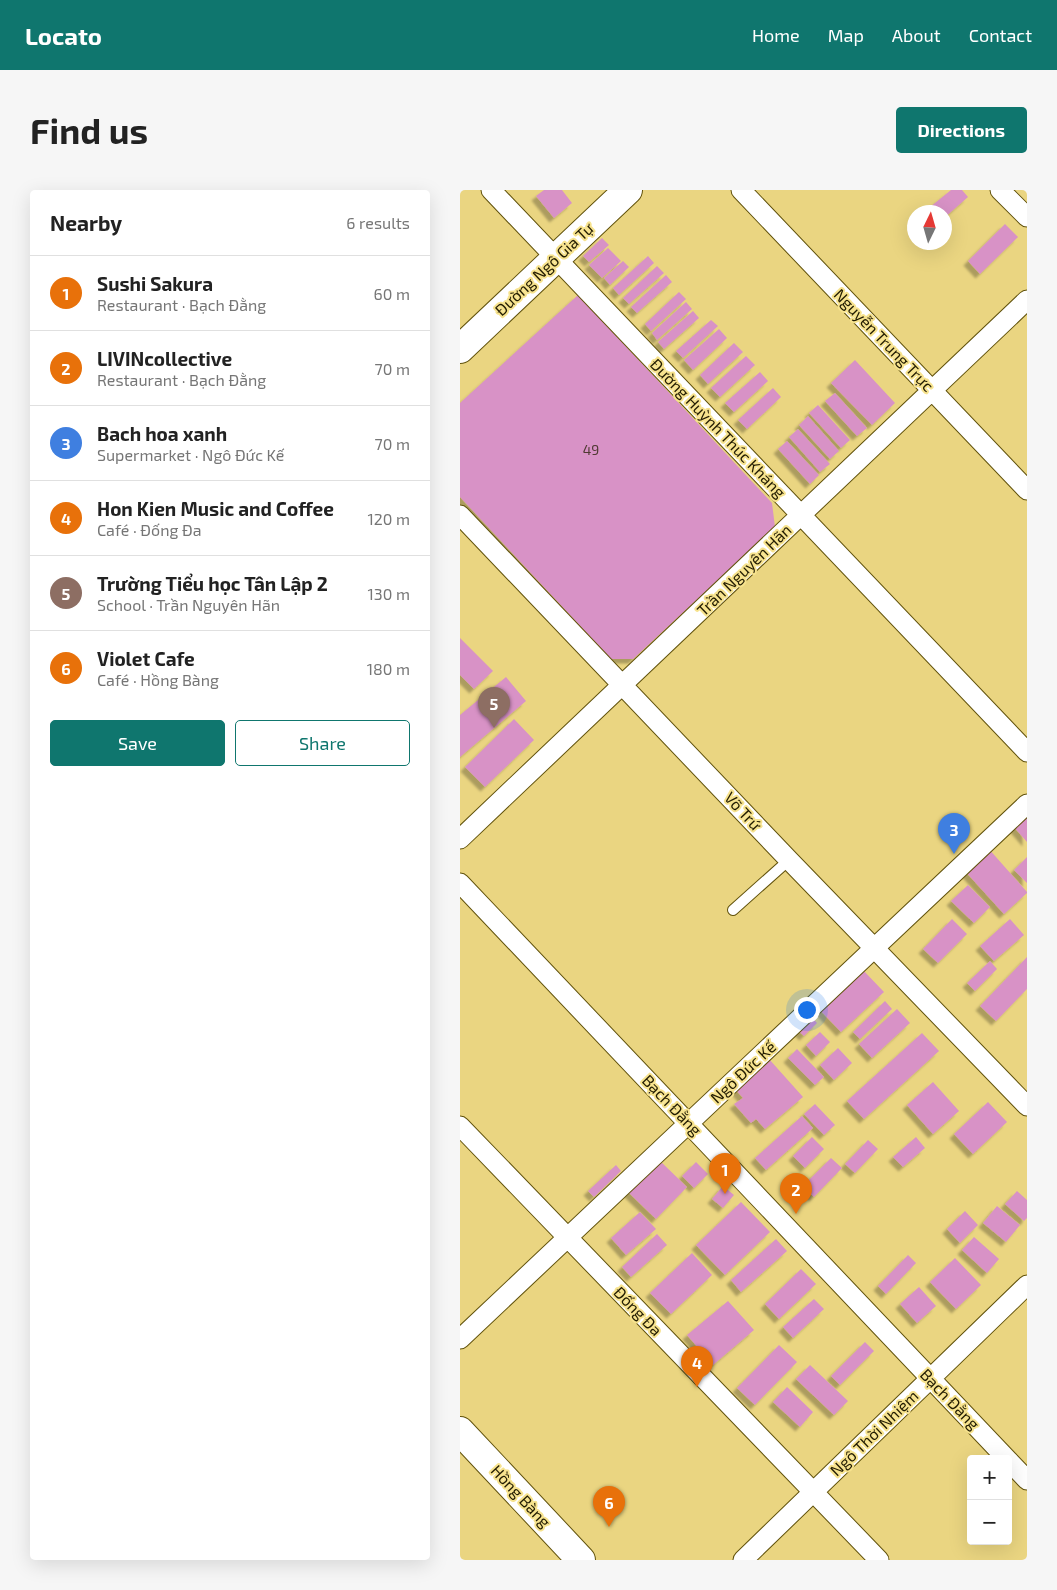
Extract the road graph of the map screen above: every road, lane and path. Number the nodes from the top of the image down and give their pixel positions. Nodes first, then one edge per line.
1 (491, 190) edge
2 (628, 190) edge
3 (741, 190) edge
4 (1000, 190) edge
5 (1027, 217) edge
6 (556, 258) junction
7 (1027, 300) edge
8 (460, 349) edge
9 (932, 390) junction
10 (1027, 490) edge
11 (460, 514) edge
12 (801, 515) junction
13 (623, 684) junction
14 (1027, 752) edge
15 (1027, 804) edge
16 (460, 839) edge
17 (789, 860) junction
18 (460, 883) edge
19 (733, 910) dead end
20 (875, 948) junction
21 (1027, 1106) edge
22 (688, 1123) junction
23 (460, 1126) edge
24 (568, 1238) junction
25 (1027, 1286) edge
26 (460, 1339) edge
27 (931, 1379) junction
28 (460, 1431) edge
29 (1003, 1455) edge
30 (1012, 1464) edge
31 (1027, 1480) edge
32 (814, 1492) junction
33 (581, 1560) edge
34 (743, 1560) edge
35 (879, 1560) edge

1 - 6 street, Đường Huỳnh Thúc Kháng
2 - 6 street, Đường Ngô Gia Tự
3 - 9 street, Nguyễn Trung Trực
4 - 5 street
6 - 8 street, Đường Ngô Gia Tự
6 - 12 street, Đường Huỳnh Thúc Kháng
7 - 9 street, Trần Nguyên Hãn
9 - 10 street, Nguyễn Trung Trực
9 - 12 street, Trần Nguyên Hãn
11 - 13 street, Võ Trứ
12 - 13 street, Trần Nguyên Hãn
12 - 14 street, Đường Huỳnh Thúc Kháng
13 - 16 street, Trần Nguyên Hãn
13 - 17 street, Võ Trứ
15 - 20 street, Ngô Đức Kế
17 - 19 lane
17 - 20 street, Võ Trứ
18 - 22 street, Bạch Đằng
20 - 21 street, Võ Trứ
20 - 22 street, Ngô Đức Kế
22 - 24 street, Ngô Đức Kế
22 - 27 street, Bạch Đằng
23 - 24 street, Đống Đa
24 - 26 street, Ngô Đức Kế
24 - 32 street, Đống Đa
25 - 27 street, Ngô Thời Nhiệm
27 - 29 street, Bạch Đằng
27 - 32 street, Ngô Thời Nhiệm
28 - 33 street, Hồng Bàng
30 - 31 street, Bạch Đằng
32 - 34 street, Ngô Thời Nhiệm
32 - 35 street, Đống Đa

